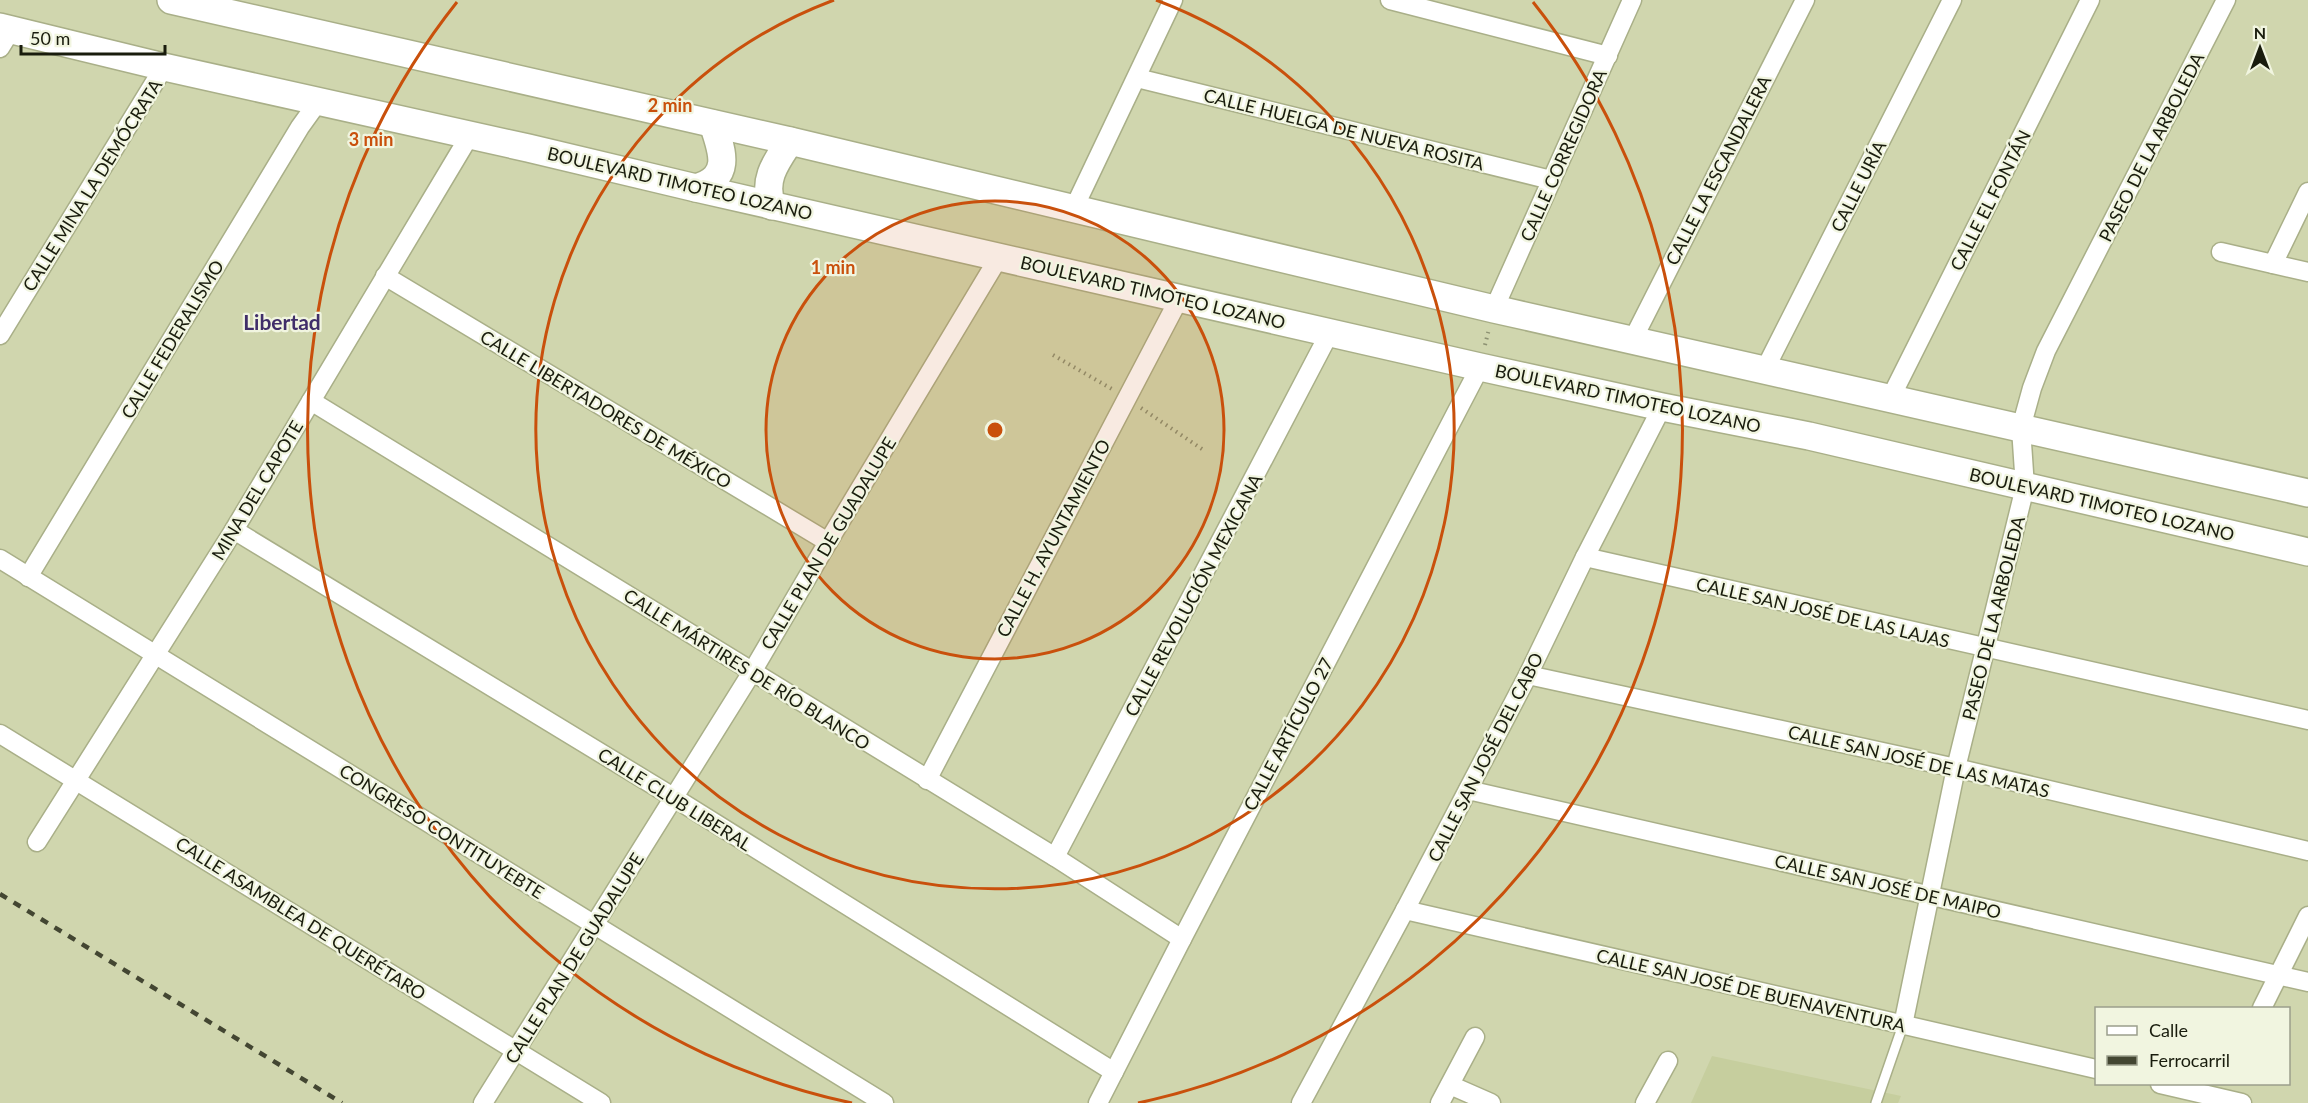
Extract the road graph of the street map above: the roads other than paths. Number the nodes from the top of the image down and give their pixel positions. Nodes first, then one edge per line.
1 (171, 0) edge
2 (1173, 0) edge
3 (1390, 0) edge
4 (1632, 0) edge
5 (1805, 0) edge
6 (1952, 0) edge
7 (2091, 0) edge
8 (2226, 0) edge
9 (4, 35) edge
10 (1608, 56) junction
11 (165, 67) junction
12 (1137, 78) junction
13 (318, 102) junction
14 (713, 124) junction
15 (470, 135) junction
16 (790, 141) junction
17 (1551, 180) junction
18 (696, 188) junction
19 (2308, 192) edge
20 (772, 206) junction
21 (1074, 208) junction
22 (2221, 252) dead end
23 (999, 257) junction
24 (2273, 264) junction
25 (2308, 272) edge
26 (385, 276) junction
27 (1180, 297) junction
28 (1494, 309) junction
29 (1330, 332) junction
30 (0, 335) edge
31 (1632, 340) junction
32 (1480, 367) junction
33 (1764, 371) junction
34 (1890, 399) junction
35 (311, 400) junction
36 (1662, 407) junction
37 (2021, 429) junction
38 (2025, 487) junction
39 (2308, 493) edge
40 (234, 530) junction
41 (828, 542) junction
42 (2308, 552) edge
43 (1585, 557) junction
44 (0, 559) edge
45 (28, 577) junction
46 (1987, 649) junction
47 (156, 654) junction
48 (752, 672) junction
49 (1528, 675) junction
50 (2308, 720) edge
51 (0, 734) edge
52 (1956, 768) junction
53 (77, 780) junction
54 (927, 780) junction
55 (1468, 790) junction
56 (673, 797) junction
57 (37, 842) dead end
58 (2308, 850) edge
59 (1055, 857) junction
60 (1929, 895) junction
61 (1405, 910) junction
62 (2308, 916) edge
63 (595, 925) junction
64 (1182, 939) junction
65 (2279, 976) junction
66 (2308, 982) edge
67 (2263, 1007) edge
68 (1903, 1025) junction
69 (1475, 1037) dead end
70 (517, 1051) junction
71 (1668, 1061) dead end
72 (2095, 1069) edge
73 (1114, 1072) junction
74 (1450, 1085) junction
75 (2170, 1085) edge
76 (2216, 1094) edge
77 (483, 1103) edge
78 (601, 1103) edge
79 (884, 1103) edge
80 (1098, 1103) edge
81 (1301, 1103) edge
82 (1440, 1103) edge
83 (1491, 1103) edge
84 (1645, 1103) edge
85 (1875, 1103) edge
86 (2242, 1103) edge

1 - 14 main road
2 - 12 street
3 - 10 street
4 - 10 street, CALLE CORREGIDORA
5 - 31 street, CALLE LA ESCANDALERA
6 - 33 street, CALLE URÍA
7 - 34 street, CALLE EL FONTÁN
8 - 37 street, PASEO DE LA ARBOLEDA
9 - 11 main road, BOULEVARD TIMOTEO LOZANO
10 - 17 street, CALLE CORREGIDORA
11 - 13 main road, BOULEVARD TIMOTEO LOZANO
11 - 30 street, CALLE MINA LA DEMÓCRATA
12 - 17 street, CALLE HUELGA DE NUEVA ROSITA
12 - 21 street
13 - 15 main road, BOULEVARD TIMOTEO LOZANO
13 - 45 street, CALLE FEDERALISMO
14 - 16 main road
14 - 18 main road
15 - 18 main road, BOULEVARD TIMOTEO LOZANO
15 - 26 street, MINA DEL CAPOTE
16 - 20 main road
16 - 21 main road
17 - 28 street, CALLE CORREGIDORA
18 - 20 main road, BOULEVARD TIMOTEO LOZANO
19 - 24 street
20 - 23 main road, BOULEVARD TIMOTEO LOZANO
21 - 28 main road
22 - 24 street
23 - 27 main road, BOULEVARD TIMOTEO LOZANO
23 - 41 street, CALLE PLAN DE GUADALUPE
24 - 25 street
26 - 35 street, MINA DEL CAPOTE
26 - 41 street, CALLE LIBERTADORES DE MÉXICO
27 - 29 main road, BOULEVARD TIMOTEO LOZANO
27 - 54 street, CALLE H. AYUNTAMIENTO
28 - 31 main road
29 - 32 main road, BOULEVARD TIMOTEO LOZANO
29 - 59 street, CALLE REVOLUCIÓN MEXICANA
31 - 33 main road
32 - 36 main road, BOULEVARD TIMOTEO LOZANO
32 - 64 street, CALLE ARTÍCULO 27
33 - 34 main road
34 - 37 main road
35 - 40 street, MINA DEL CAPOTE
35 - 48 street, CALLE MÁRTIRES DE RÍO BLANCO
36 - 38 main road, BOULEVARD TIMOTEO LOZANO
36 - 43 street, CALLE SAN JOSÉ DEL CABO
37 - 38 street, PASEO DE LA ARBOLEDA
37 - 39 main road
38 - 42 main road, BOULEVARD TIMOTEO LOZANO
38 - 46 street, PASEO DE LA ARBOLEDA
40 - 47 street, MINA DEL CAPOTE
40 - 56 street, CALLE CLUB LIBERAL
41 - 48 street, CALLE PLAN DE GUADALUPE
43 - 46 street, CALLE SAN JOSÉ DE LAS LAJAS
43 - 49 street, CALLE SAN JOSÉ DEL CABO
44 - 45 street, CONGRESO CONTITUYEBTE
45 - 47 street, CONGRESO CONTITUYEBTE
46 - 50 street, CALLE SAN JOSÉ DE LAS LAJAS
46 - 52 street, PASEO DE LA ARBOLEDA
47 - 53 street, MINA DEL CAPOTE
47 - 63 street, CONGRESO CONTITUYEBTE
48 - 54 street, CALLE MÁRTIRES DE RÍO BLANCO
48 - 56 street, CALLE PLAN DE GUADALUPE
49 - 52 street, CALLE SAN JOSÉ DE LAS MATAS
49 - 55 street, CALLE SAN JOSÉ DEL CABO
51 - 53 street, CALLE ASAMBLEA DE QUERÉTARO
52 - 58 street, CALLE SAN JOSÉ DE LAS MATAS
52 - 60 street, PASEO DE LA ARBOLEDA
53 - 57 street, MINA DEL CAPOTE
53 - 70 street, CALLE ASAMBLEA DE QUERÉTARO
54 - 59 street, CALLE MÁRTIRES DE RÍO BLANCO
55 - 60 street, CALLE SAN JOSÉ DE MAIPO
55 - 61 street, CALLE SAN JOSÉ DEL CABO
56 - 63 street, CALLE PLAN DE GUADALUPE
56 - 73 street, CALLE CLUB LIBERAL
59 - 64 street, CALLE MÁRTIRES DE RÍO BLANCO
60 - 65 street, CALLE SAN JOSÉ DE MAIPO
60 - 68 street, PASEO DE LA ARBOLEDA
61 - 68 street, CALLE SAN JOSÉ DE BUENAVENTURA
61 - 81 street, CALLE SAN JOSÉ DEL CABO
62 - 65 street
63 - 70 street, CALLE PLAN DE GUADALUPE
63 - 79 street, CONGRESO CONTITUYEBTE
64 - 73 street, CALLE ARTÍCULO 27
65 - 66 street, CALLE SAN JOSÉ DE MAIPO
65 - 67 street
68 - 72 street, CALLE SAN JOSÉ DE BUENAVENTURA
68 - 85 lane
69 - 74 street
70 - 77 street, CALLE PLAN DE GUADALUPE
70 - 78 street, CALLE ASAMBLEA DE QUERÉTARO
71 - 84 street
73 - 80 street, CALLE ARTÍCULO 27
74 - 82 street
74 - 83 street
75 - 76 street
76 - 86 street

